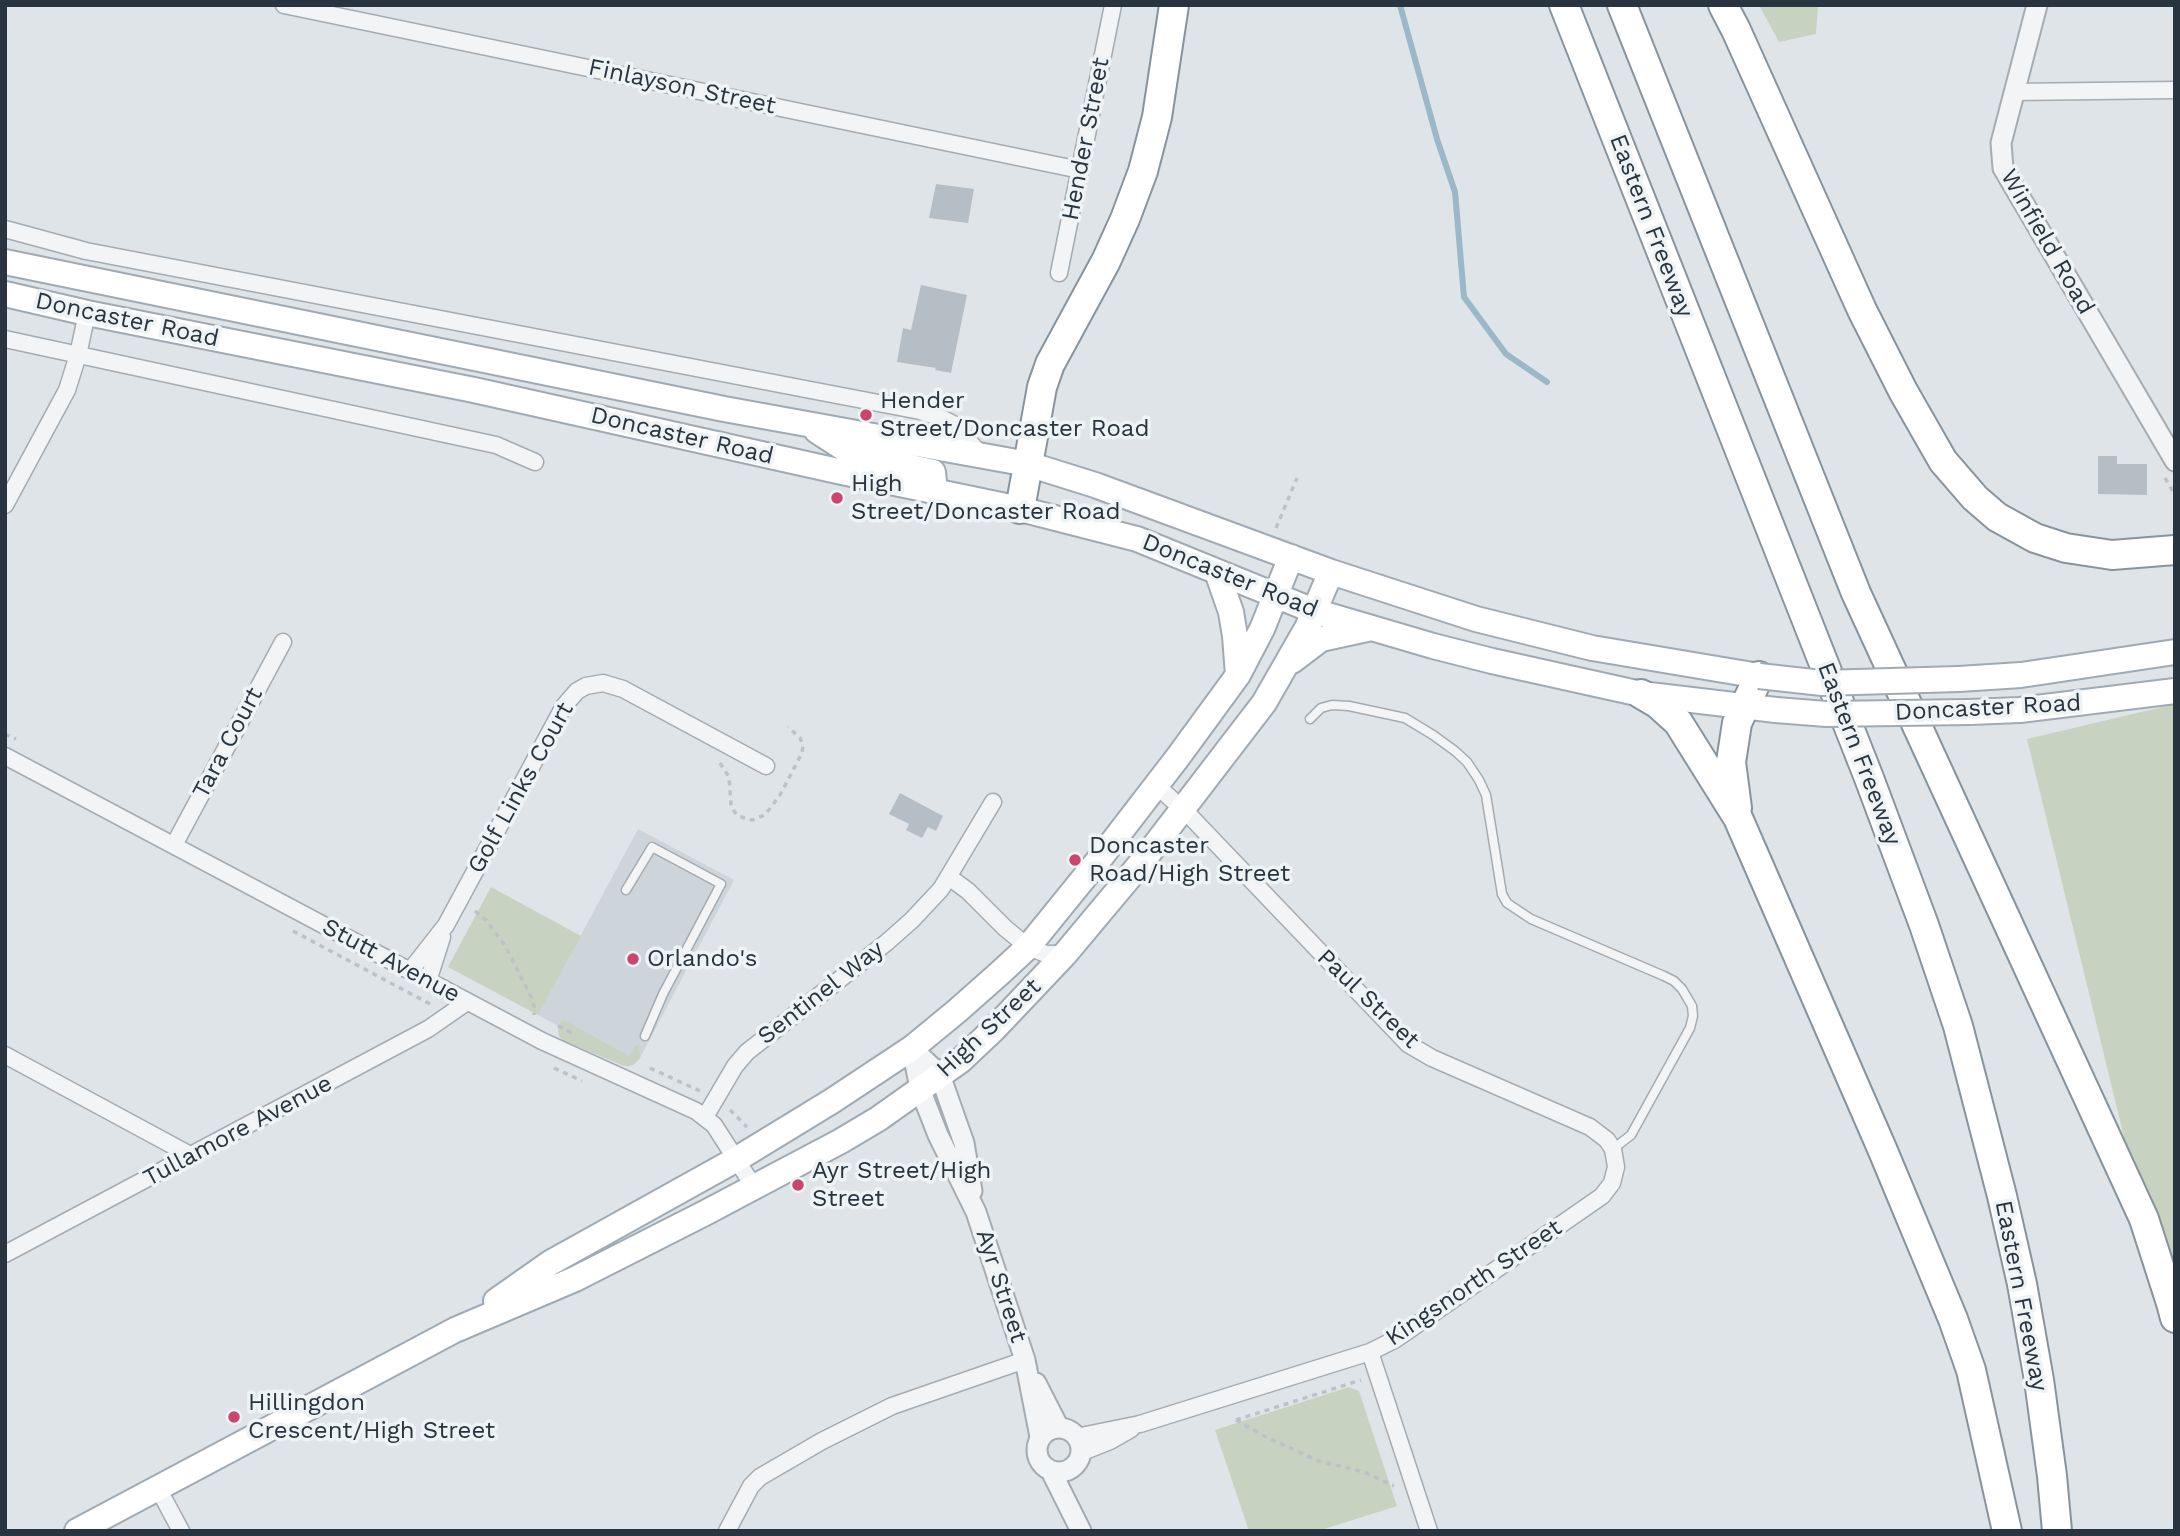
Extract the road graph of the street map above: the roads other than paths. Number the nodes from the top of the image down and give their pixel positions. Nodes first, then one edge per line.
1 (284, 5) edge
2 (369, 5) edge
3 (1113, 5) edge
4 (1174, 5) edge
5 (1564, 5) edge
6 (1622, 5) edge
7 (1723, 5) edge
8 (2038, 5) edge
9 (355, 19) junction
10 (2175, 90) edge
11 (2014, 92) junction
12 (1080, 170) junction
13 (5, 229) edge
14 (5, 262) edge
15 (1059, 273) dead end
16 (5, 294) edge
17 (87, 313) junction
18 (5, 339) edge
19 (78, 355) junction
20 (808, 425) junction
21 (983, 457) junction
22 (2175, 461) edge
23 (535, 462) dead end
24 (1028, 464) junction
25 (935, 492) junction
26 (5, 505) edge
27 (1020, 509) junction
28 (2175, 550) edge
29 (1291, 557) junction
30 (1217, 572) junction
31 (1331, 572) junction
32 (1275, 596) junction
33 (1314, 611) junction
34 (1371, 629) junction
35 (283, 642) dead end
36 (2175, 652) edge
37 (1288, 664) junction
38 (1238, 675) junction
39 (1759, 676) junction
40 (2175, 691) edge
41 (1640, 694) junction
42 (1744, 706) junction
43 (1310, 719) dead end
44 (5, 756) edge
45 (766, 766) dead end
46 (1156, 785) junction
47 (993, 802) dead end
48 (1183, 809) junction
49 (1738, 818) junction
50 (174, 845) junction
51 (949, 877) junction
52 (626, 890) dead end
53 (446, 925) junction
54 (1028, 947) junction
55 (1065, 954) junction
56 (410, 971) junction
57 (428, 981) junction
58 (467, 1002) junction
59 (645, 1036) dead end
60 (912, 1048) junction
61 (5, 1055) edge
62 (940, 1075) junction
63 (920, 1089) junction
64 (705, 1117) junction
65 (1614, 1154) junction
66 (192, 1156) junction
67 (737, 1159) junction
68 (754, 1187) junction
69 (976, 1212) junction
70 (5, 1254) edge
71 (2175, 1318) edge
72 (455, 1329) junction
73 (1370, 1352) junction
74 (1025, 1360) junction
75 (1040, 1437) junction
76 (1073, 1446) junction
77 (1051, 1471) junction
78 (158, 1488) junction
79 (1080, 1527) edge
80 (77, 1531) edge
81 (181, 1531) edge
82 (727, 1531) edge
83 (1429, 1531) edge
84 (2007, 1531) edge
85 (2057, 1531) edge

1 - 9 street, Finlayson Street
2 - 9 street
3 - 12 street, Hender Street
4 - 24 highway
5 - 85 highway, Eastern Freeway
6 - 71 highway
7 - 28 highway
8 - 11 street, Winfield Road
9 - 12 street, Finlayson Street
10 - 11 street
11 - 22 street, Winfield Road
12 - 15 street, Hender Street
13 - 21 street
14 - 20 main road, Doncaster Road
16 - 17 main road, Doncaster Road
17 - 19 street
17 - 25 main road, Doncaster Road
18 - 19 street, Doncaster Road
19 - 23 street, Doncaster Road
19 - 26 street
20 - 21 main road, Doncaster Road
20 - 25 main road
21 - 24 main road, Doncaster Road
24 - 27 highway
24 - 29 main road, Doncaster Road
25 - 27 main road, Doncaster Road
27 - 30 main road, Doncaster Road
29 - 31 main road, Doncaster Road
29 - 32 main road, High Street
30 - 32 main road, Doncaster Road
30 - 38 main road
31 - 33 main road, High Street
31 - 39 main road, Doncaster Road
32 - 33 main road, Doncaster Road
32 - 38 main road, High Street
33 - 34 main road, Doncaster Road
33 - 37 main road, High Street
34 - 37 main road
34 - 41 main road, Doncaster Road
35 - 50 street, Tara Court
36 - 39 main road, Doncaster Road, bridge
37 - 48 main road, High Street
38 - 46 main road, High Street
39 - 42 highway
40 - 42 main road, Doncaster Road, bridge
41 - 42 main road, Doncaster Road
41 - 49 highway
42 - 49 highway
43 - 65 lane
44 - 50 street, Stutt Avenue
45 - 53 street, Golf Links Court
46 - 48 street, Paul Street
46 - 54 main road, High Street
47 - 51 street, Sentinel Way
48 - 55 main road, High Street
48 - 65 street, Paul Street
49 - 84 highway
50 - 56 street, Stutt Avenue
51 - 54 street
51 - 64 street, Sentinel Way
52 - 59 lane
53 - 56 street, Golf Links Court
53 - 57 street, Golf Links Court
54 - 55 street
54 - 60 main road, High Street
55 - 62 main road, High Street
56 - 57 street, Stutt Avenue
57 - 58 street, Stutt Avenue
58 - 64 street, Stutt Avenue
58 - 66 street, Tullamore Avenue
60 - 62 street, Ayr Street
60 - 63 street, Ayr Street
60 - 67 main road, High Street
61 - 66 street
62 - 63 main road, High Street
62 - 69 street, Ayr Street
63 - 68 main road, High Street
63 - 69 street, Ayr Street
64 - 67 street, Stutt Avenue
65 - 73 street, Kingsnorth Street
66 - 70 street, Tullamore Avenue
67 - 68 street, Stutt Avenue
67 - 72 main road, High Street
68 - 72 main road, High Street
69 - 74 street, Ayr Street
72 - 78 main road, High Street
73 - 76 street, Kingsnorth Street
73 - 83 street
74 - 75 street, Ayr Street
74 - 76 street, Ayr Street
74 - 82 street
75 - 76 street
75 - 77 street
76 - 77 street
76 - 79 street, Ayr Street
77 - 79 street, Ayr Street
78 - 80 main road, High Street
78 - 81 street

